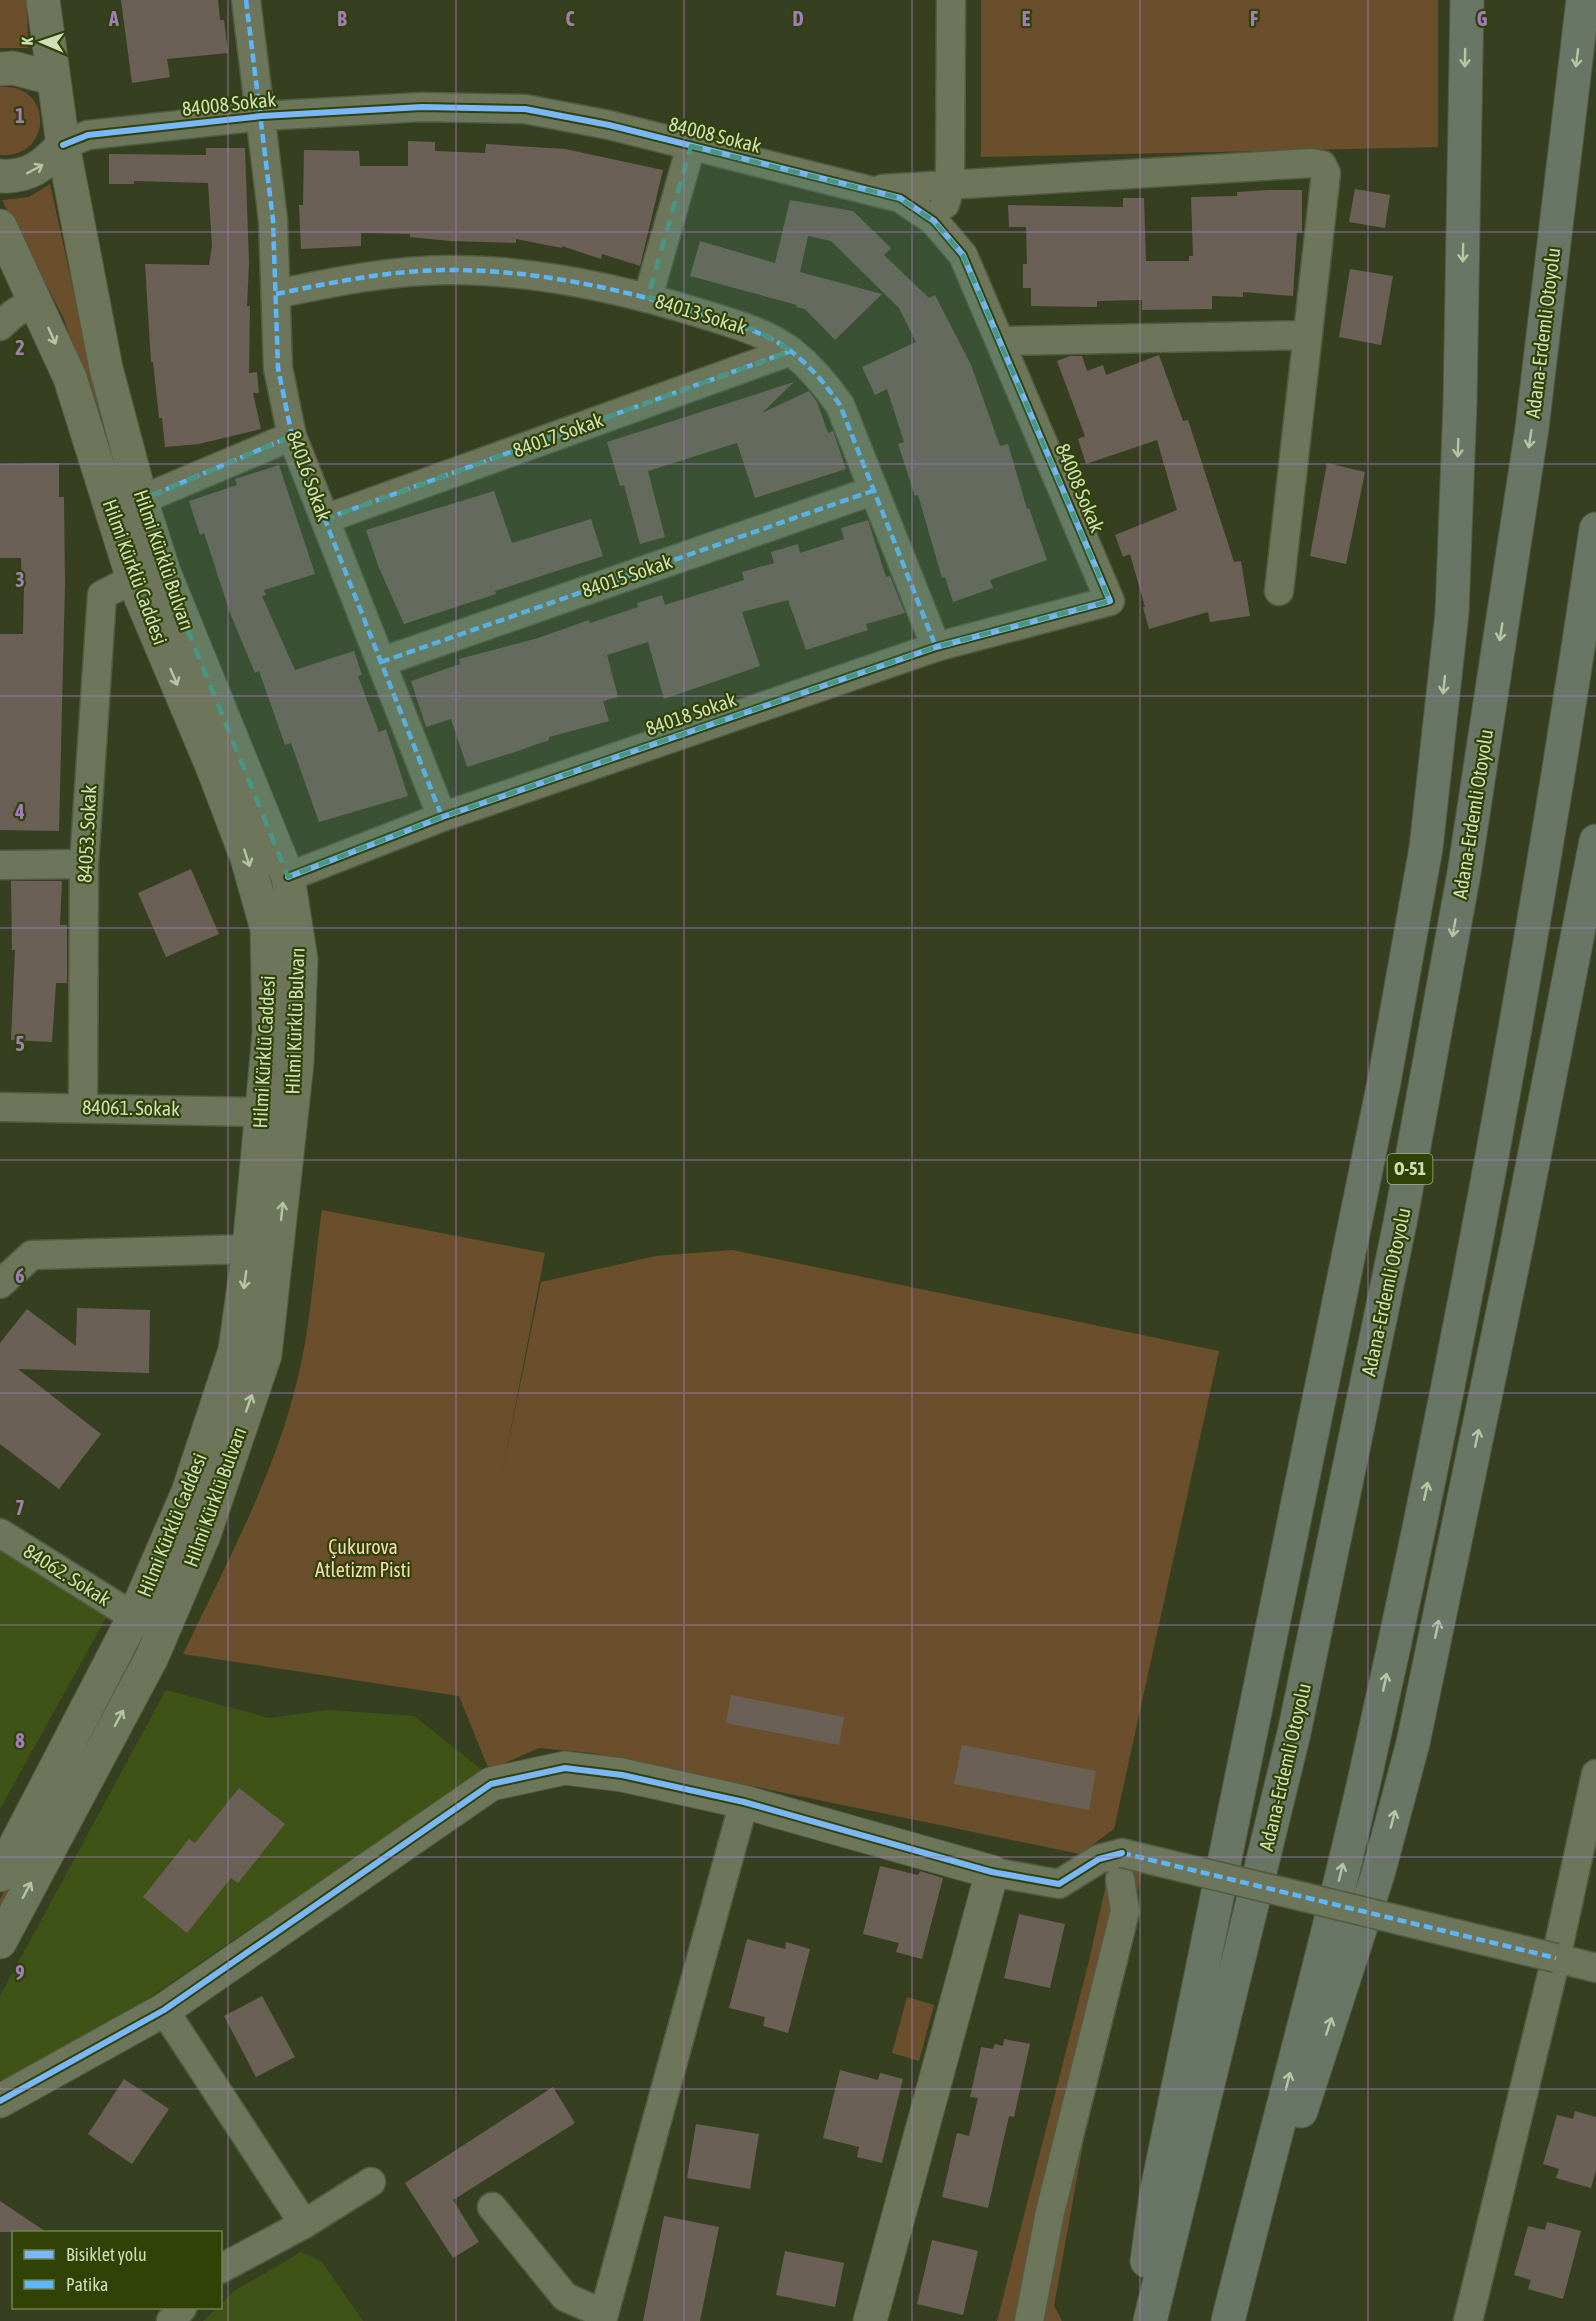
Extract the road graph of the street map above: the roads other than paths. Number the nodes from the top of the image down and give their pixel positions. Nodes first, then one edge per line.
1 (43, 0) edge
2 (246, 0) edge
3 (951, 0) edge
4 (1467, 0) edge
5 (1583, 0) edge
6 (0, 69) edge
7 (52, 78) junction
8 (262, 116) junction
9 (63, 145) junction
10 (692, 146) junction
11 (0, 176) edge
12 (950, 186) junction
13 (866, 190) junction
14 (934, 221) junction
15 (0, 226) edge
16 (276, 294) junction
17 (648, 297) junction
18 (36, 299) junction
19 (0, 327) edge
20 (1308, 335) junction
21 (1000, 341) junction
22 (791, 351) junction
23 (292, 436) junction
24 (872, 491) junction
25 (141, 500) junction
26 (325, 519) junction
27 (1596, 529) edge
28 (133, 579) junction
29 (1279, 591) dead end
30 (1110, 601) joint
31 (936, 647) junction
32 (381, 662) junction
33 (442, 818) junction
34 (1596, 841) edge
35 (84, 864) junction
36 (0, 865) edge
37 (288, 877) junction
38 (0, 1107) edge
39 (83, 1107) junction
40 (262, 1112) junction
41 (249, 1249) junction
42 (0, 1284) edge
43 (0, 1533) edge
44 (134, 1617) junction
45 (1595, 1787) edge
46 (744, 1802) junction
47 (1121, 1866) junction
48 (992, 1872) junction
49 (0, 1875) edge
50 (0, 1942) edge
51 (1556, 1958) junction
52 (1596, 1968) edge
53 (164, 2010) junction
54 (0, 2101) edge
55 (371, 2182) dead end
56 (492, 2207) dead end
57 (304, 2224) junction
58 (222, 2268) edge
59 (180, 2309) edge
60 (603, 2318) edge
61 (171, 2321) edge
62 (870, 2321) edge
63 (1029, 2321) edge
64 (1140, 2321) edge
65 (1150, 2321) edge
66 (1228, 2321) edge
67 (1233, 2321) edge
68 (1468, 2321) edge

1 - 7 main road
2 - 8 street, 84016 Sokak
3 - 12 street
4 -> 64 highway
5 -> 65 highway, Adana-Erdemli Otoyolu / O-51
6 - 7 main road
7 - 9 main road, Hilmi Kürklü Bulvarı
8 - 9 street, 84008 Sokak
8 - 10 street, 84008 Sokak
8 - 16 street, 84016 Sokak
11 -> 9 main road
9 - 25 main road, Hilmi Kürklü Bulvarı
10 - 13 street, 84008 Sokak
10 - 17 street
12 - 13 street
12 - 14 street
12 - 20 street
13 - 14 street, 84008 Sokak
14 - 21 street, 84008 Sokak
15 - 18 main road, Hilmi Kürklü Caddesi
16 - 17 street, 84013 Sokak
16 - 23 street, 84016 Sokak
17 - 22 street, 84013 Sokak
18 - 19 street
18 -> 28 main road, Hilmi Kürklü Caddesi
20 - 21 street
20 - 29 street
21 - 30 street, 84008 Sokak
22 - 24 street, 84013 Sokak
22 - 26 street, 84017 Sokak
23 - 25 street
23 - 26 street, 84016 Sokak
24 - 31 street, 84013 Sokak
24 - 32 street, 84015 Sokak
25 - 37 main road, Hilmi Kürklü Bulvarı
26 - 32 street, 84016 Sokak
66 -> 27 highway
28 - 35 street, 84053. Sokak
28 -> 40 main road, Hilmi Kürklü Caddesi
30 - 31 street, 84018 Sokak
31 - 33 street, 84018 Sokak
32 - 33 street, 84016 Sokak
33 - 37 street, 84018 Sokak
67 -> 34 highway
35 - 36 street
35 - 39 street, 84053. Sokak
50 -> 37 main road, Hilmi Kürklü Bulvarı
38 - 39 street, 84061. Sokak
39 - 40 street, 84061. Sokak
40 - 41 main road, Hilmi Kürklü Caddesi
41 - 42 street
41 -> 44 main road, Hilmi Kürklü Caddesi
43 - 44 street, 84062. Sokak
44 - 49 main road, Hilmi Kürklü Caddesi
45 - 51 street
46 - 48 main road
46 - 53 main road
46 - 60 street
47 - 48 street
47 - 51 street, bridge
47 - 63 street
48 - 62 main road
51 - 52 street
51 - 68 street
53 - 54 main road
53 - 57 street
55 - 57 street
56 - 60 street
57 - 58 street
59 - 61 street

